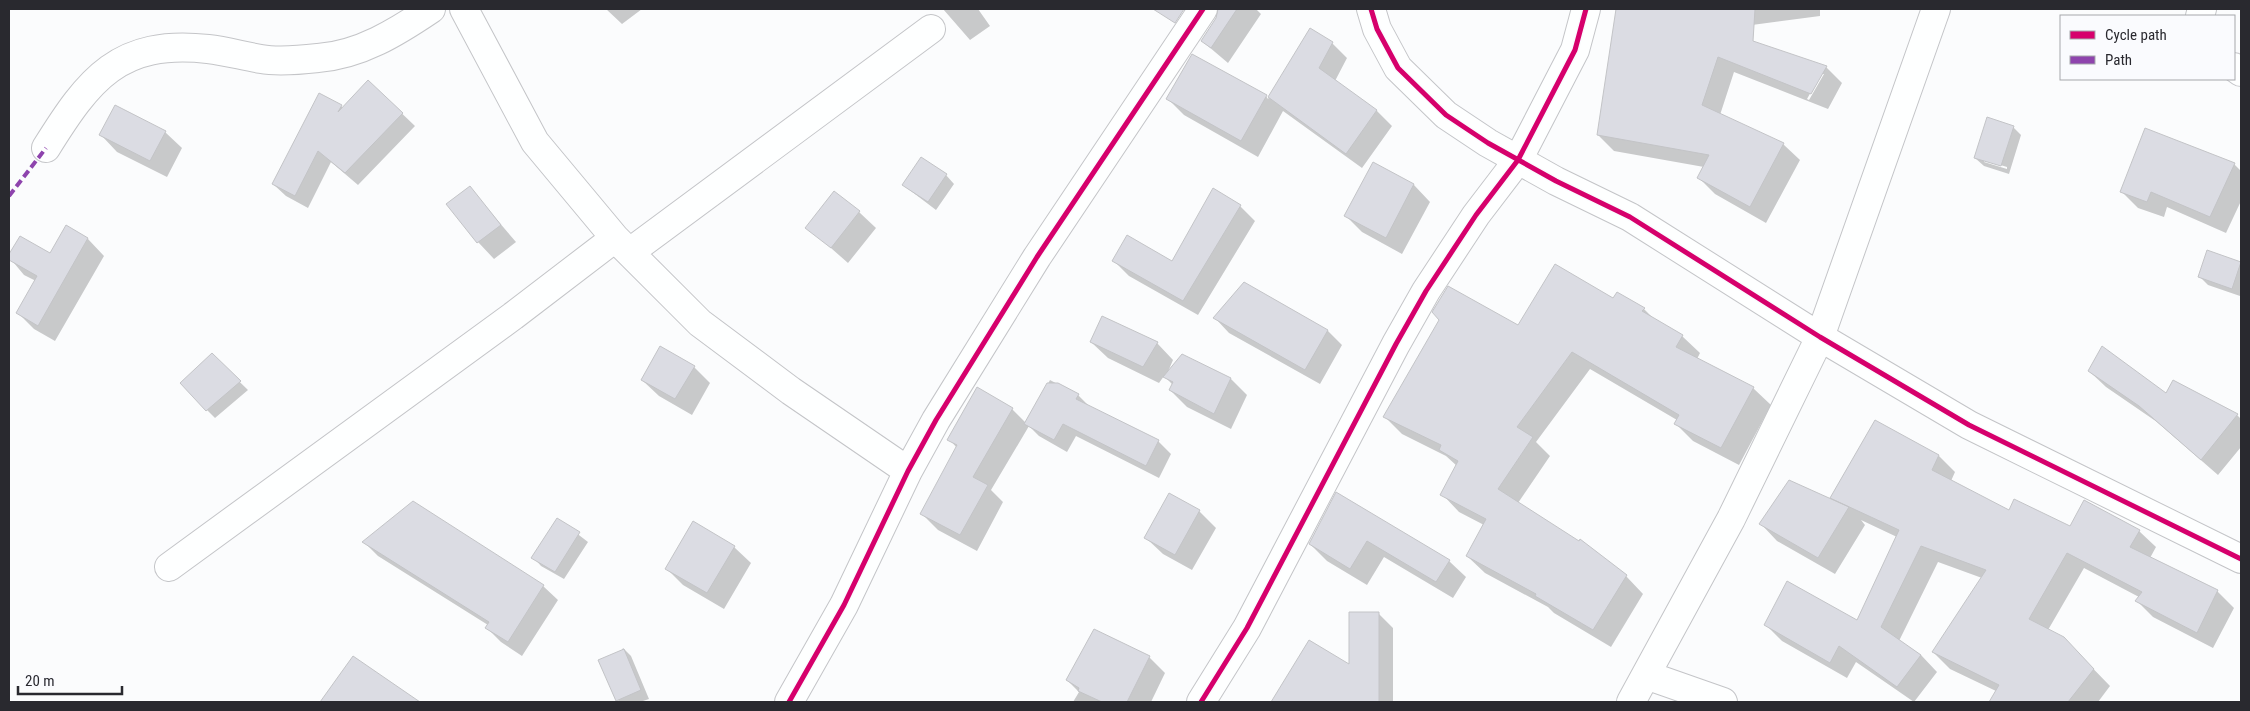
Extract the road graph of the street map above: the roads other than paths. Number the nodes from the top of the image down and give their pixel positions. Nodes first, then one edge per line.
1 (431, 9) edge
2 (464, 9) edge
3 (1203, 9) edge
4 (1371, 9) edge
5 (1586, 9) edge
6 (1936, 9) edge
7 (931, 29) dead end
8 (46, 148) dead end
9 (1518, 160) junction
10 (622, 245) junction
11 (1820, 337) junction
12 (908, 471) junction
13 (2241, 559) edge
14 (169, 567) dead end
15 (1646, 675) junction
16 (789, 702) edge
17 (1201, 702) edge
18 (1630, 702) edge
19 (1723, 702) edge

1 - 8 street
2 - 10 street
3 - 12 street
4 - 9 street
5 - 9 street
6 - 11 street
7 - 10 street
9 - 11 street
9 - 17 street
10 - 12 street
10 - 14 street
11 - 13 street
11 - 15 street
12 - 16 street
15 - 18 street
15 - 19 street

